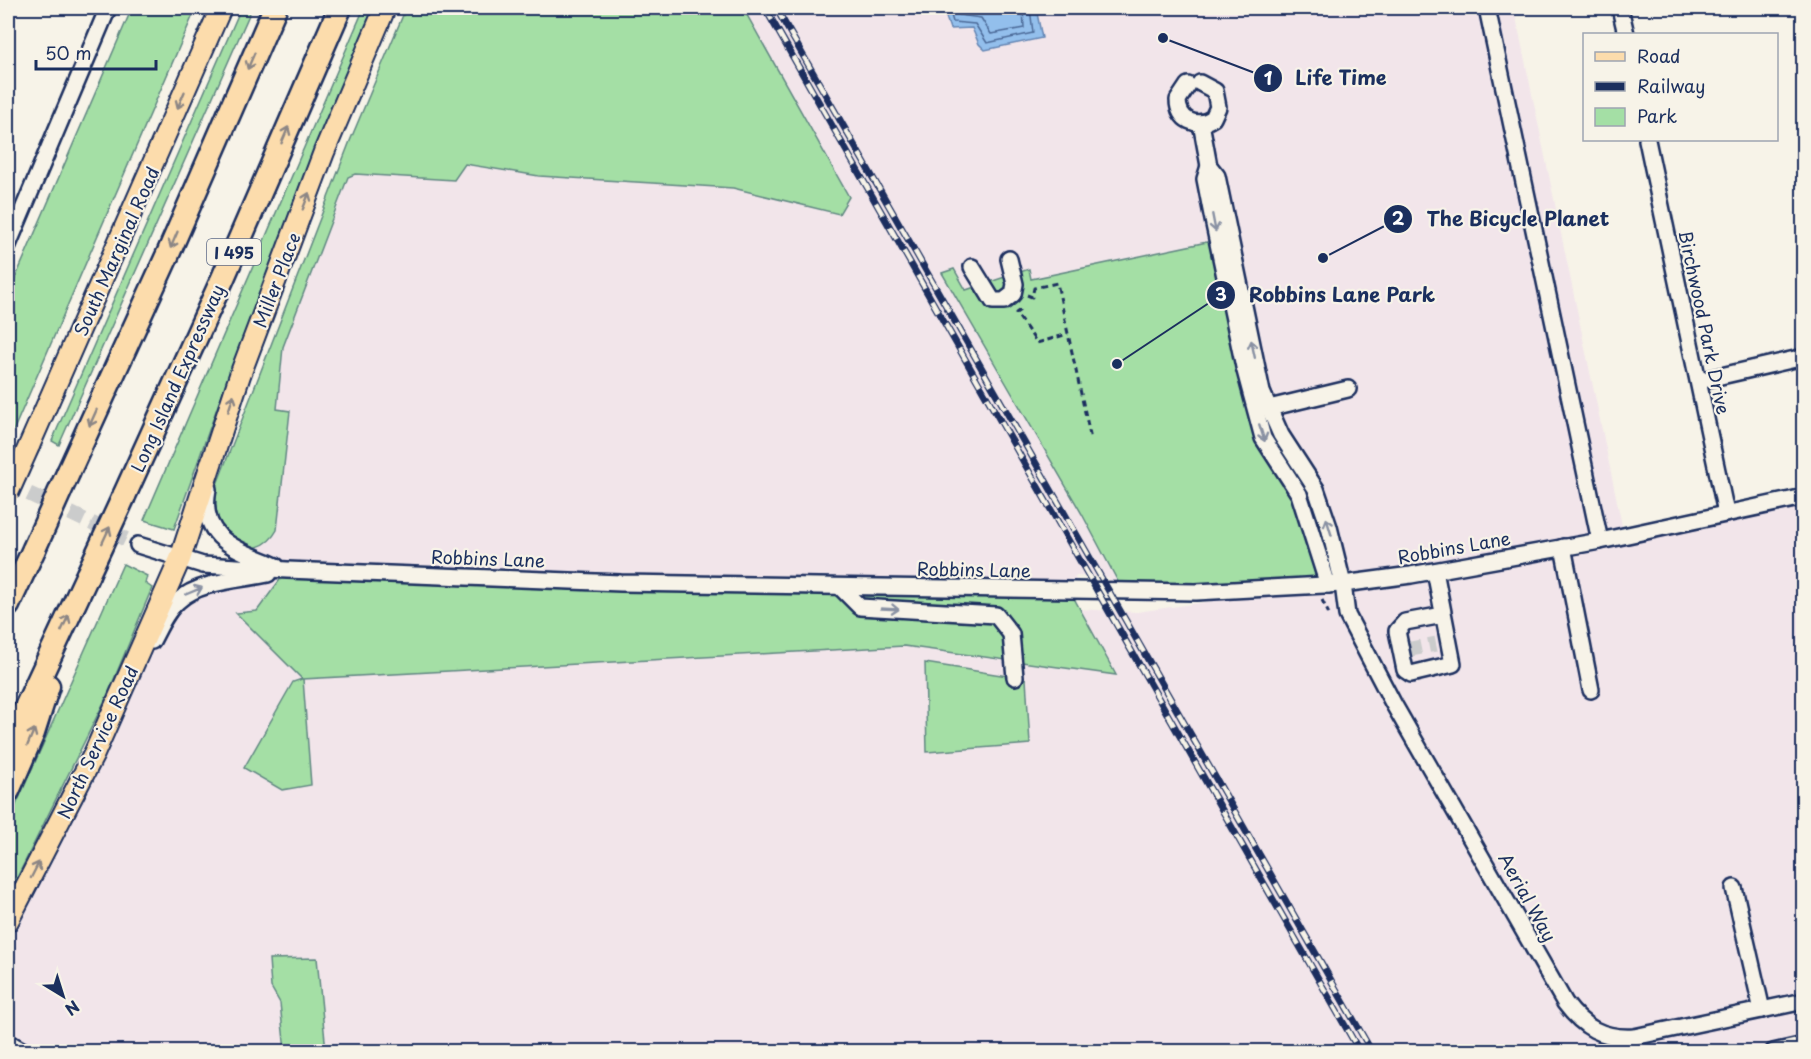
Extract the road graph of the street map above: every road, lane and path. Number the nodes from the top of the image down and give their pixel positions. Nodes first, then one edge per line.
1 (108, 8) edge
2 (221, 8) edge
3 (274, 8) edge
4 (340, 8) edge
5 (385, 8) edge
6 (1487, 8) edge
7 (1620, 8) edge
8 (1626, 33) edge
9 (1201, 123) junction
10 (1647, 141) edge
11 (1209, 166) junction
12 (8, 245) edge
13 (1010, 259) dead end
14 (972, 267) dead end
15 (1014, 290) junction
16 (1032, 297) junction
17 (1028, 302) dead end
18 (1023, 306) dead end
19 (1068, 334) junction
20 (1803, 357) edge
21 (1698, 381) junction
22 (1348, 389) dead end
23 (1269, 408) junction
24 (222, 431) junction
25 (1090, 440) dead end
26 (8, 494) edge
27 (1803, 497) edge
28 (1726, 513) junction
29 (1600, 541) junction
30 (138, 545) tunnel mouth
31 (1563, 547) junction
32 (180, 559) junction
33 (287, 570) junction
34 (1435, 571) junction
35 (1336, 584) junction
36 (840, 587) junction
37 (8, 605) edge
38 (1443, 615) junction
39 (54, 648) junction
40 (1405, 670) junction
41 (1015, 677) dead end
42 (1382, 682) junction
43 (124, 688) junction
44 (1591, 690) dead end
45 (8, 746) edge
46 (8, 791) edge
47 (1734, 888) dead end
48 (8, 921) edge
49 (1803, 1002) edge
50 (1762, 1010) junction
51 (8, 1042) edge
52 (1803, 1045) edge
53 (24, 1052) edge
54 (1773, 1052) edge

1 - 12 street
2 -> 26 main road, South Marginal Road, bridge
3 -> 37 highway, bridge
39 -> 4 highway, Long Island Expressway / I 495, bridge
24 -> 5 main road, Miller Place
6 - 29 street
7 - 8 street
9 - 9 street
9 - 11 street
10 - 21 street, Birchwood Park Drive
23 -> 11 street
11 -> 35 street
13 - 15 street
14 - 15 street
15 - 16 path
16 - 17 path
16 - 19 path
18 - 19 path
19 - 25 path
20 - 21 street
21 - 28 street, Birchwood Park Drive
22 - 23 street
35 -> 23 street
24 - 32 main road, Miller Place
24 - 33 street
27 - 28 street, Robbins Lane
28 - 29 street, Robbins Lane
29 - 31 street, Robbins Lane
30 - 32 street, Robbins Lane
31 - 34 street, Robbins Lane
31 - 44 street
32 - 33 street, Robbins Lane
32 - 43 main road, North Service Road
33 - 36 street, Robbins Lane
43 -> 33 street
34 - 35 street, Robbins Lane
34 - 38 street
35 - 36 street, Robbins Lane
35 - 42 street, Aerial Way
36 -> 41 street
38 - 40 street
38 - 40 street
39 - 45 highway, Long Island Expressway / I 495
46 -> 39 highway
40 - 42 street
42 - 50 street, Aerial Way
48 -> 43 main road, North Service Road
47 - 50 street
49 - 50 street, Aerial Way
51 - 53 street
52 - 54 street

